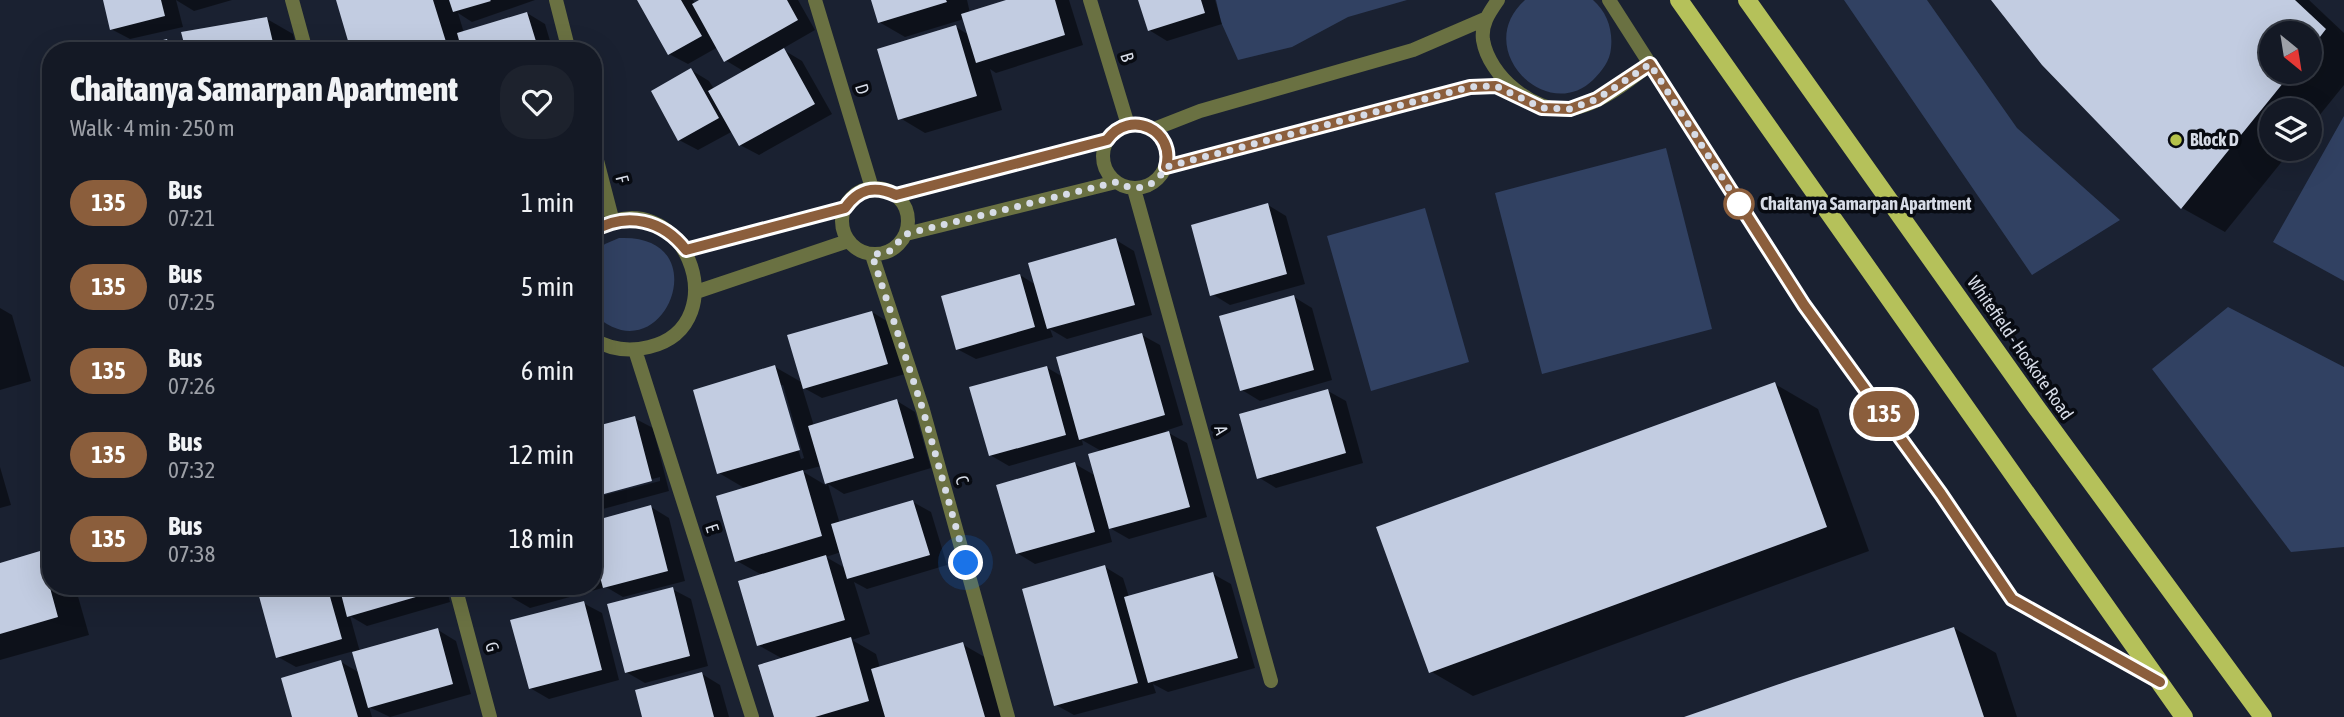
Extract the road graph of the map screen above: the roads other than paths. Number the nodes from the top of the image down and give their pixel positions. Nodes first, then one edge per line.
1 (292, 0) edge
2 (556, 0) edge
3 (815, 0) edge
4 (1090, 0) edge
5 (1497, 0) edge
6 (1609, 0) edge
7 (1679, 0) edge
8 (1747, 0) edge
9 (1485, 19) junction
10 (304, 42) edge
11 (567, 42) edge
12 (1650, 64) junction
13 (1517, 93) junction
14 (1128, 125) junction
15 (1154, 129) junction
16 (1107, 140) junction
17 (1166, 167) junction
18 (602, 180) edge
19 (1116, 182) junction
20 (872, 188) junction
21 (1134, 189) junction
22 (896, 195) junction
23 (845, 208) junction
24 (613, 222) junction
25 (602, 227) edge
26 (906, 234) junction
27 (848, 241) junction
28 (686, 250) junction
29 (872, 255) junction
30 (696, 292) junction
31 (602, 343) edge
32 (635, 350) junction
33 (457, 595) edge
34 (1271, 681) dead end
35 (2160, 682) junction
36 (490, 717) edge
37 (752, 717) edge
38 (1008, 717) edge
39 (2184, 717) edge
40 (2263, 717) edge

1 - 10 street
2 - 11 street
3 - 20 street, D
4 - 14 street, B
5 - 9 street
6 - 12 street
7 - 35 main road
8 - 40 main road, Whitefield - Hoskote Road
9 - 13 street
9 - 15 street
12 - 13 street
12 - 35 street
13 - 17 street
14 - 15 street
14 - 16 street
15 - 17 street
16 - 19 street
16 - 22 street
17 - 21 street
18 - 24 street, F
19 - 21 street
19 - 26 street
20 - 22 street
20 - 23 street
21 - 34 street, A
22 - 26 street
23 - 27 street
23 - 28 street
24 - 25 street
24 - 28 street
26 - 29 street
27 - 29 street
27 - 30 street
28 - 30 street
29 - 38 street, C
30 - 32 street
31 - 32 street
32 - 37 street, E
33 - 36 street, G
35 - 39 main road

